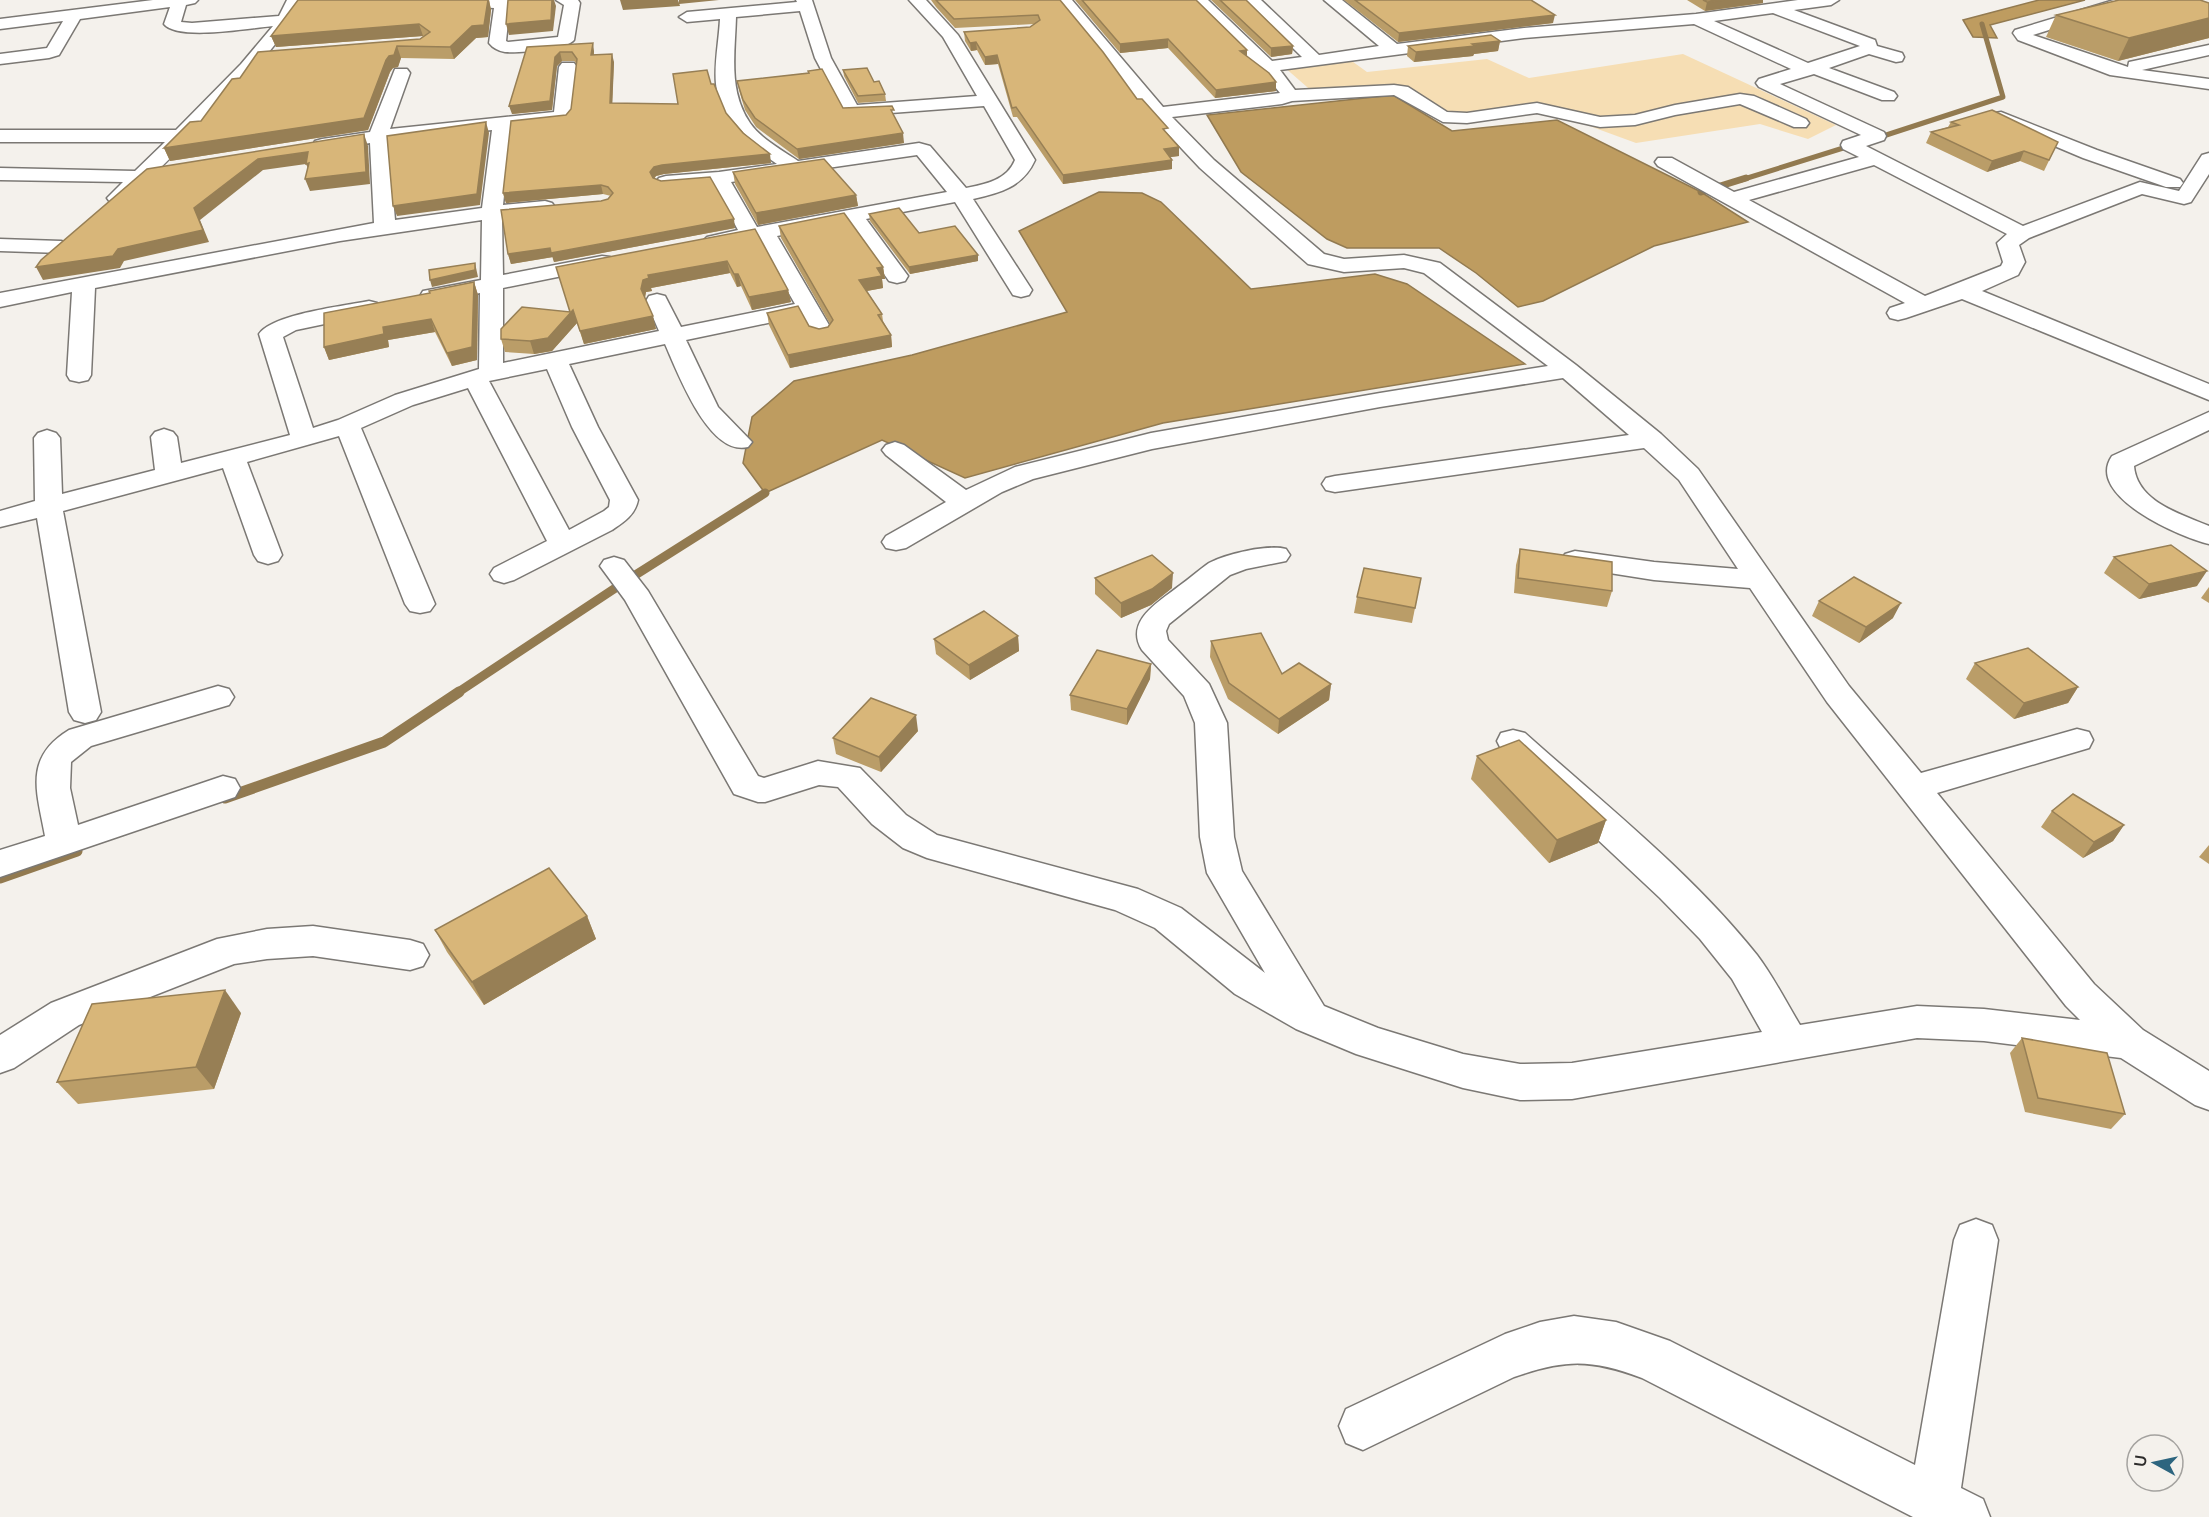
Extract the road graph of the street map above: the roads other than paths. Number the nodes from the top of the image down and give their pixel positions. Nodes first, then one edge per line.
1 (295, 0) edge
2 (461, 0) edge
3 (543, 0) edge
4 (554, 0) edge
5 (564, 0) edge
6 (686, 0) edge
7 (917, 0) edge
8 (1064, 0) edge
9 (1199, 0) edge
10 (1252, 0) edge
11 (1332, 0) edge
12 (1759, 0) edge
13 (1831, 0) edge
14 (2130, 0) edge
15 (185, 1) edge
16 (153, 2) edge
17 (522, 2) edge
18 (502, 3) junction
19 (806, 3) edge
20 (1658, 5) dead end
21 (1776, 9) junction
22 (728, 14) junction
23 (74, 15) junction
24 (1558, 17) dead end
25 (1689, 19) junction
26 (286, 20) junction
27 (0, 24) edge
28 (1576, 28) junction
29 (973, 33) edge
30 (950, 35) junction
31 (1869, 46) junction
32 (1393, 49) junction
33 (1893, 49) dead end
34 (2209, 50) edge
35 (277, 54) edge
36 (257, 56) junction
37 (0, 59) edge
38 (1315, 60) junction
39 (568, 67) dead end
40 (1268, 68) junction
41 (1811, 69) junction
42 (2116, 71) junction
43 (401, 74) dead end
44 (2209, 84) edge
45 (1540, 92) dead end
46 (1288, 96) junction
47 (1888, 96) dead end
48 (989, 100) junction
49 (1158, 113) junction
50 (1575, 116) junction
51 (2001, 117) edge
52 (1800, 123) dead end
53 (502, 124) junction
54 (0, 136) edge
55 (181, 136) junction
56 (378, 136) junction
57 (298, 149) edge
58 (1876, 157) junction
59 (2209, 159) edge
60 (1665, 162) dead end
61 (794, 166) junction
62 (180, 167) edge
63 (0, 174) edge
64 (143, 175) junction
65 (718, 178) junction
66 (664, 182) edge
67 (2192, 189) junction
68 (961, 195) junction
69 (1727, 197) junction
70 (794, 204) edge
71 (570, 205) edge
72 (105, 208) edge
73 (492, 212) junction
74 (1803, 213) dead end
75 (853, 216) junction
76 (811, 223) junction
77 (1776, 224) junction
78 (385, 226) junction
79 (79, 232) edge
80 (757, 233) junction
81 (2022, 234) junction
82 (0, 245) edge
83 (692, 245) edge
84 (61, 247) junction
85 (621, 259) edge
86 (44, 262) edge
87 (897, 276) dead end
88 (26, 277) dead end
89 (84, 283) junction
90 (492, 283) junction
91 (1021, 290) dead end
92 (1963, 291) junction
93 (0, 300) edge
94 (657, 301) dead end
95 (1923, 304) junction
96 (808, 308) junction
97 (1899, 313) dead end
98 (821, 332) edge
99 (672, 335) junction
100 (555, 359) junction
101 (1568, 370) junction
102 (79, 375) dead end
103 (483, 376) junction
104 (2209, 393) edge
105 (2209, 420) edge
106 (347, 425) junction
107 (164, 436) dead end
108 (47, 438) dead end
109 (304, 439) junction
110 (1652, 439) junction
111 (739, 442) dead end
112 (895, 450) dead end
113 (233, 459) junction
114 (169, 473) junction
115 (1335, 484) dead end
116 (964, 502) junction
117 (49, 506) junction
118 (0, 519) edge
119 (2209, 536) edge
120 (896, 542) dead end
121 (563, 544) junction
122 (268, 555) dead end
123 (1276, 555) dead end
124 (1575, 560) edge
125 (504, 574) dead end
126 (1759, 580) junction
127 (626, 581) dead end
128 (420, 604) dead end
129 (218, 697) dead end
130 (85, 712) dead end
131 (2077, 740) dead end
132 (1513, 741) edge
133 (223, 788) dead end
134 (1912, 788) junction
135 (64, 843) junction
136 (0, 864) edge
137 (410, 955) dead end
138 (1311, 1017) junction
139 (2129, 1042) junction
140 (1791, 1044) junction
141 (0, 1056) edge
142 (2209, 1092) edge
143 (1976, 1240) dead end
144 (1364, 1426) dead end
145 (1949, 1510) edge

1 - 26 street
2 - 18 street
3 - 4 street
5 - 18 street
6 - 22 street
7 - 30 street
8 - 49 street
9 - 40 street
10 - 38 street
11 - 32 street
12 - 21 street
13 - 21 street
14 - 42 street
15 - 16 street
15 - 26 street
16 - 23 street
17 - 18 street
19 - 22 street
19 - 48 street
20 - 25 street
21 - 25 street
21 - 31 street
22 - 61 street
23 - 27 street
23 - 37 street
24 - 28 street
25 - 28 street
25 - 41 street
26 - 36 street
28 - 32 street
29 - 30 street
30 - 48 street
31 - 33 street
31 - 41 street
32 - 38 street
34 - 42 street
35 - 36 street
36 - 55 street
38 - 40 street
39 - 53 street
40 - 46 street
41 - 47 street
41 - 58 street
42 - 44 street
43 - 56 street
45 - 50 street
46 - 49 street
46 - 50 street
48 - 68 street
49 - 101 street
50 - 52 street
51 - 67 street
53 - 56 street
53 - 73 street
54 - 55 street
55 - 64 street
56 - 57 street
56 - 78 street
58 - 69 street
58 - 81 street
59 - 67 street
60 - 69 street
61 - 65 street
61 - 68 street
62 - 64 street
63 - 64 street
64 - 72 street
65 - 66 street
65 - 80 street
67 - 81 street
68 - 75 street
68 - 91 street
69 - 77 street
70 - 76 street
71 - 73 street
73 - 78 street
73 - 90 street
74 - 77 street
75 - 76 street
75 - 87 street
76 - 80 street
77 - 95 street
78 - 89 street
79 - 84 street
80 - 83 street
80 - 96 street
81 - 92 street
82 - 84 street
84 - 86 street
85 - 90 street
88 - 93 street
89 - 93 street
89 - 102 street
90 - 103 street
90 - 109 street
92 - 95 street
92 - 104 street
94 - 99 street
95 - 97 street
96 - 98 street
96 - 99 street
99 - 100 street
99 - 111 street
100 - 103 street
100 - 121 street
101 - 110 street
101 - 116 street
103 - 106 street
103 - 121 street
105 - 119 street
106 - 109 street
106 - 128 street
107 - 114 street
108 - 117 street
109 - 113 street
110 - 115 street
110 - 126 street
112 - 116 street
113 - 114 street
113 - 122 street
114 - 117 street
116 - 120 street
117 - 118 street
117 - 130 street
121 - 125 street
123 - 138 street
124 - 126 street
126 - 134 street
127 - 138 street
129 - 135 street
131 - 134 street
132 - 140 street
133 - 135 street
134 - 139 street
135 - 136 street
137 - 141 street
138 - 140 street
139 - 140 street
139 - 142 street
143 - 145 street
144 - 145 street

